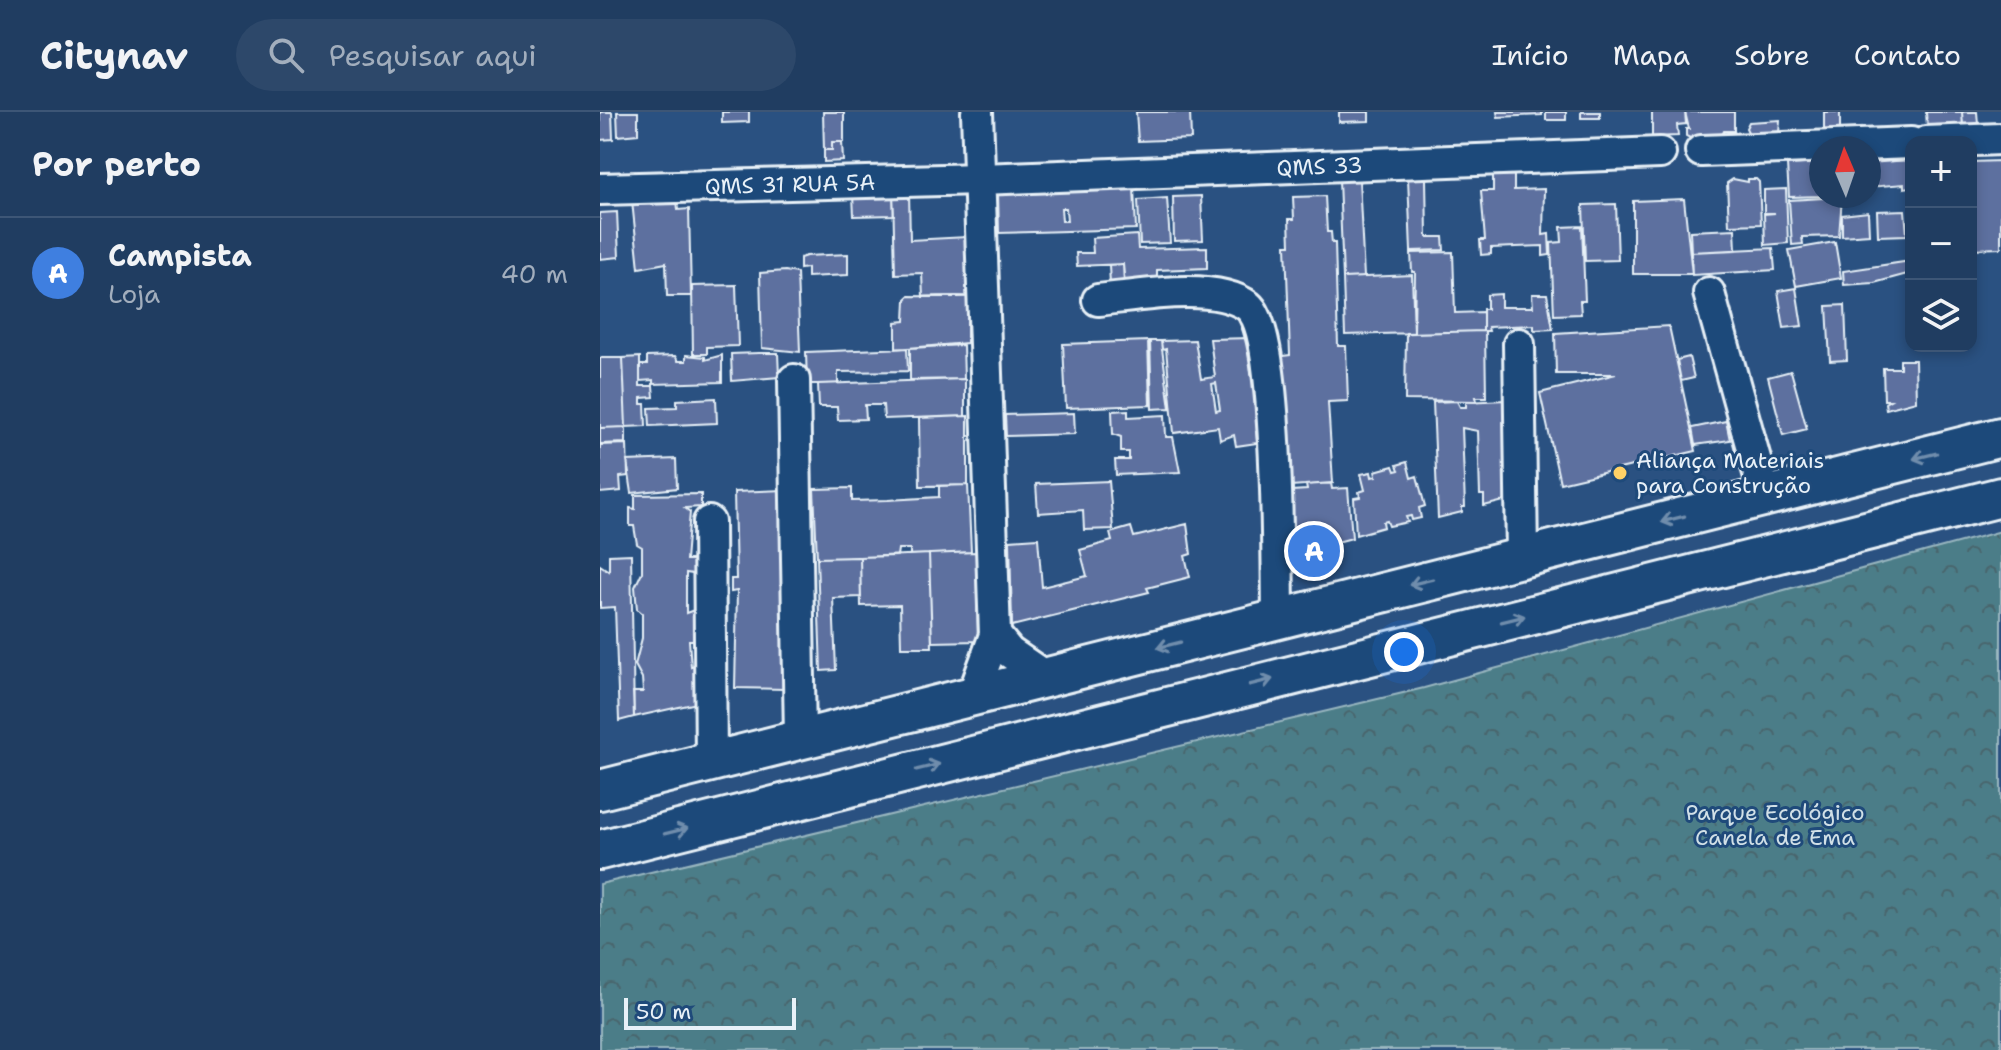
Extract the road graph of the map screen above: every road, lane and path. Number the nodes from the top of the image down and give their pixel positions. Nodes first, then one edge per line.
1 (977, 112) edge
2 (2001, 139) edge
3 (1977, 140) edge
4 (1905, 143) edge
5 (1701, 151) dead end
6 (1660, 153) dead end
7 (980, 179) junction
8 (600, 189) edge
9 (1709, 293) dead end
10 (1098, 300) dead end
11 (1519, 344) dead end
12 (794, 380) dead end
13 (2001, 437) edge
14 (1765, 495) junction
15 (2001, 497) edge
16 (709, 522) dead end
17 (1522, 557) junction
18 (1461, 572) junction
19 (1278, 618) junction
20 (1473, 628) junction
21 (995, 635) junction
22 (1044, 676) junction
23 (974, 693) junction
24 (800, 738) junction
25 (711, 762) junction
26 (600, 790) edge
27 (600, 850) edge

1 - 7 street
2 - 3 street
4 - 5 street
6 - 7 street, QMS 33
7 - 8 street, QMS 31 RUA 5A
7 - 21 street
9 - 14 street
10 - 19 street
11 - 17 street
12 - 24 street
13 -> 14 main road
14 -> 17 main road
20 -> 15 main road
16 - 25 street
17 - 18 main road
18 -> 19 main road
18 - 20 main road
19 -> 22 main road
27 -> 20 main road
21 - 22 street
21 - 23 street
22 - 23 main road
23 - 24 main road
24 - 25 main road
25 - 26 main road

